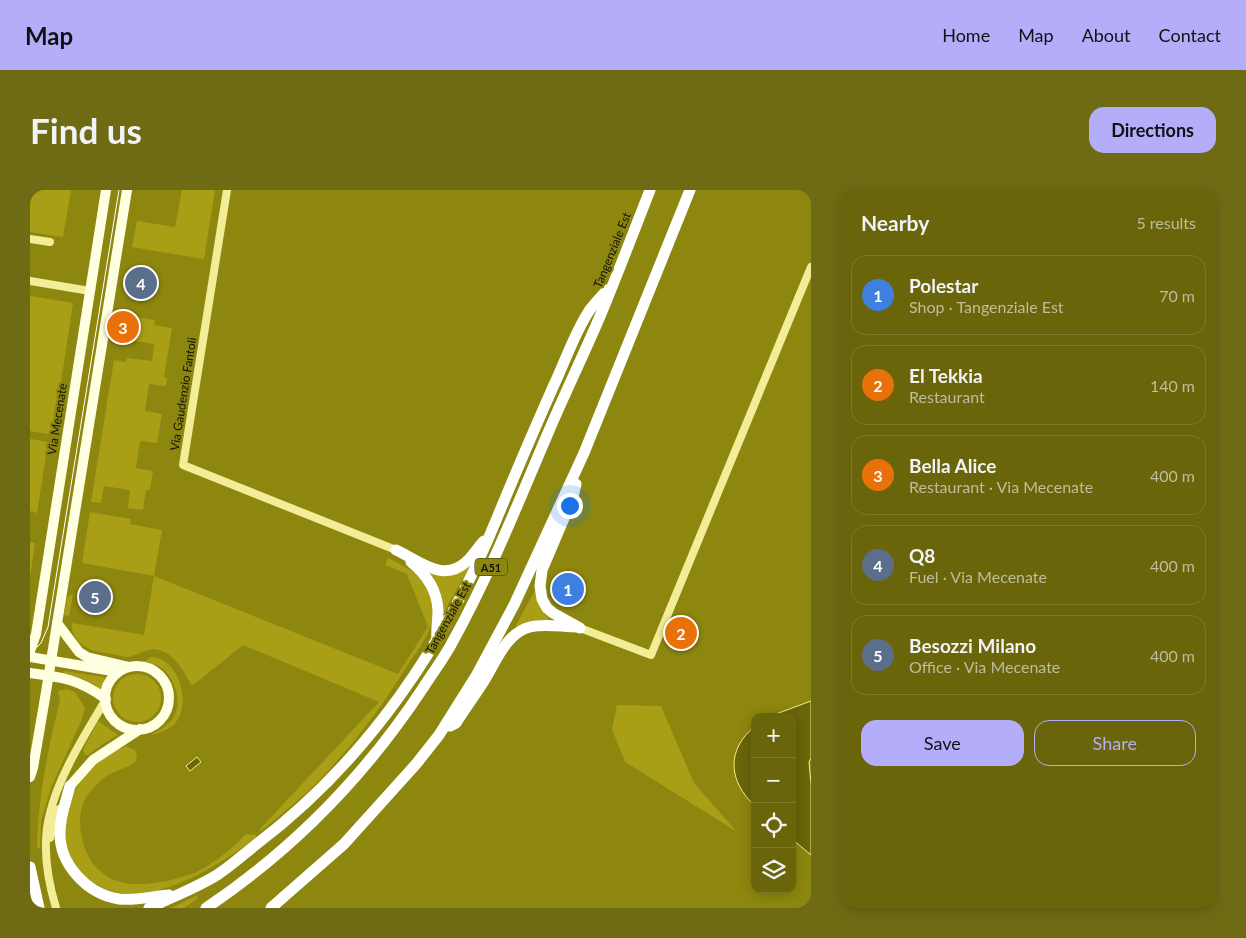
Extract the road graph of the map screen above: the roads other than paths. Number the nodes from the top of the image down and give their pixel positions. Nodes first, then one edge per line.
1 (106, 190) edge
2 (128, 190) edge
3 (227, 190) edge
4 (650, 190) edge
5 (688, 194) edge
6 (30, 239) edge
7 (50, 242) dead end
8 (811, 267) edge
9 (30, 281) edge
10 (614, 281) junction
11 (90, 291) junction
12 (584, 453) junction
13 (490, 533) junction
14 (396, 550) junction
15 (57, 623) junction
16 (580, 628) junction
17 (437, 639) junction
18 (30, 651) edge
19 (30, 657) edge
20 (51, 662) junction
21 (130, 667) junction
22 (118, 672) junction
23 (30, 673) edge
24 (48, 676) junction
25 (106, 699) junction
26 (140, 729) junction
27 (439, 735) junction
28 (30, 777) edge
29 (70, 786) junction
30 (47, 852) junction
31 (30, 867) edge
32 (30, 892) edge
33 (178, 894) junction
34 (38, 905) edge
35 (56, 908) edge
36 (149, 908) edge
37 (206, 908) edge
38 (271, 908) edge

1 - 11 main road, Via Mecenate
2 - 15 main road
3 - 14 street, Via Gaudenzio Fantoli
4 - 10 highway, Tangenziale Est / A51
5 - 12 highway
6 - 7 street
8 - 16 street
9 - 11 street
10 - 13 highway
10 - 37 highway, Tangenziale Est / A51
11 - 18 main road, Via Mecenate
12 - 16 highway
12 - 27 highway
13 - 14 highway
13 - 17 highway
14 - 17 highway
15 - 20 main road
15 - 21 main road
16 - 27 highway
17 - 33 highway
19 - 20 main road
20 - 22 main road
20 - 24 main road
21 - 22 main road
21 - 26 main road
22 - 25 main road
23 - 24 main road
24 - 25 main road
24 - 28 main road
25 - 26 main road
25 - 30 street
26 - 29 main road
27 - 38 highway
29 - 30 street
29 - 33 highway
30 - 35 street
31 - 34 highway
32 - 34 highway
33 - 36 highway

